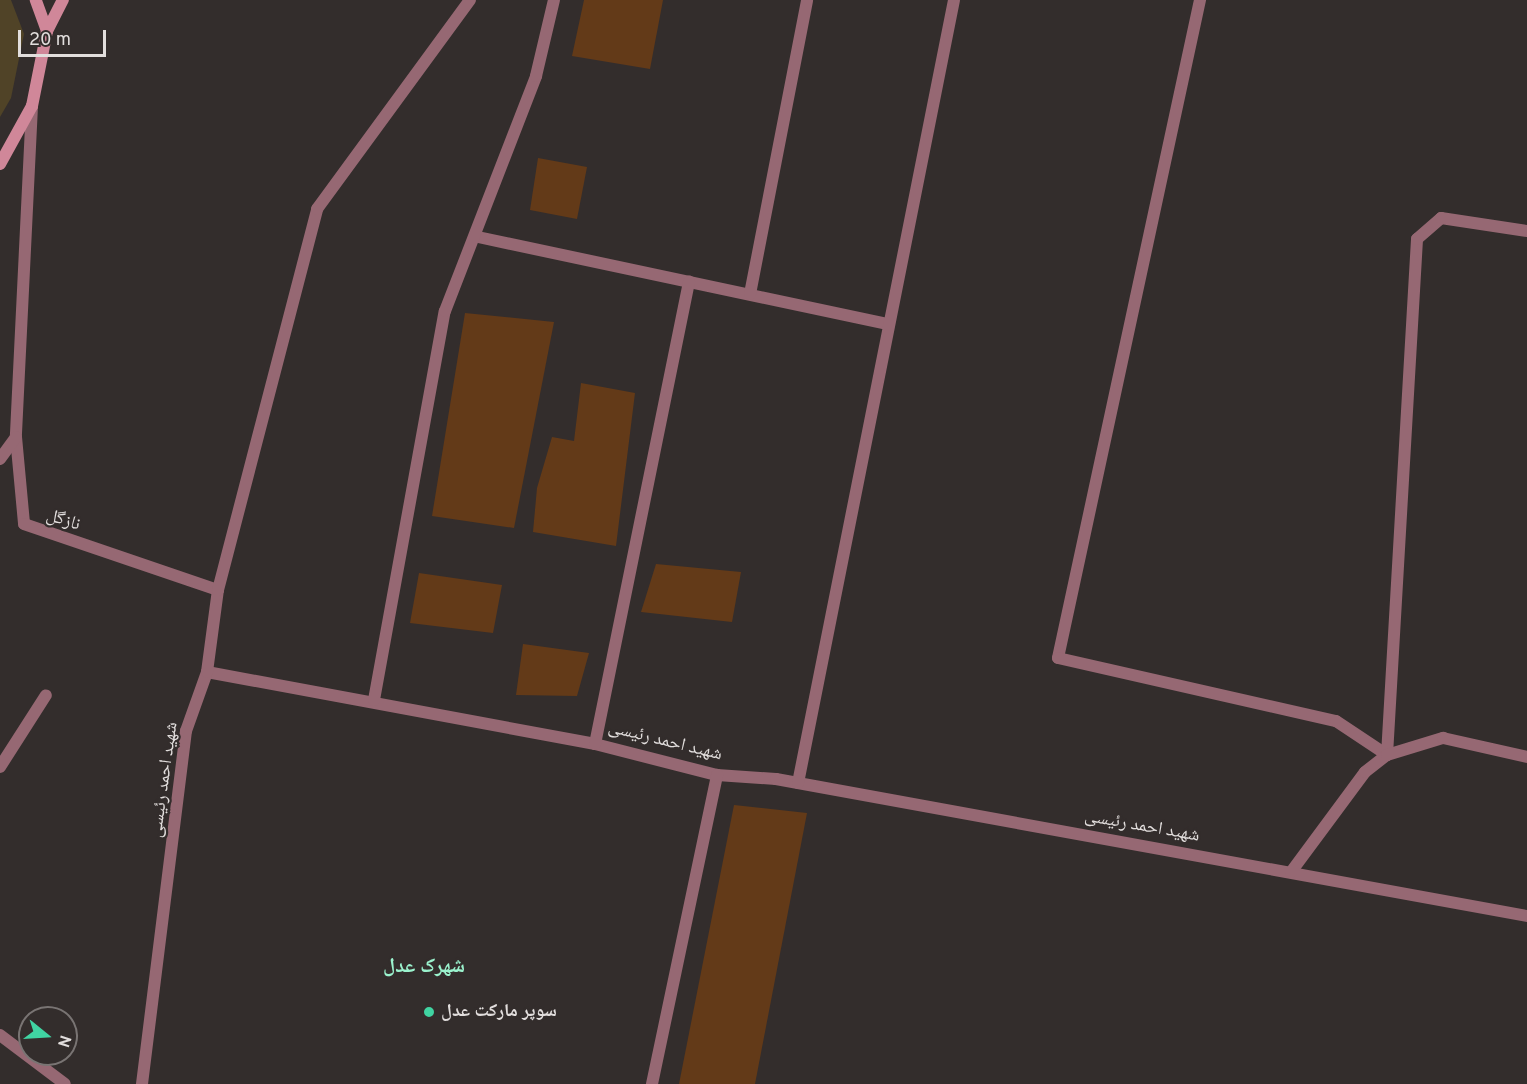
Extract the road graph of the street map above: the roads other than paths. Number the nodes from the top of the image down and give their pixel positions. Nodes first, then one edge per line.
1 (36, 0) edge
2 (63, 0) edge
3 (470, 0) edge
4 (554, 0) edge
5 (807, 0) edge
6 (954, 0) edge
7 (1200, 0) edge
8 (47, 31) junction
9 (32, 106) junction
10 (0, 164) edge
11 (1527, 231) edge
12 (478, 237) junction
13 (689, 281) junction
14 (750, 294) junction
15 (887, 324) junction
16 (16, 437) junction
17 (0, 459) edge
18 (218, 590) junction
19 (207, 672) junction
20 (46, 695) dead end
21 (374, 700) junction
22 (595, 744) junction
23 (1387, 755) junction
24 (1527, 757) edge
25 (0, 767) edge
26 (717, 775) junction
27 (798, 783) junction
28 (1292, 872) junction
29 (1527, 916) edge
30 (0, 1035) edge
31 (65, 1084) edge
32 (142, 1084) edge
33 (652, 1084) edge

1 - 8 main road
2 - 8 main road
3 - 18 street
4 - 12 street
5 - 14 street
6 - 15 street
7 - 23 street
8 - 9 main road
9 - 10 main road
9 - 16 street, نازگل
11 - 23 street
12 - 13 street
12 - 21 street
13 - 14 street
13 - 22 street
14 - 15 street
15 - 27 street
16 - 17 street
16 - 18 street, نازگل
18 - 19 street
19 - 21 street, شهید احمد رئیسی
19 - 32 street, شهید احمد رئیسی
20 - 25 street
21 - 22 street, شهید احمد رئیسی
22 - 26 street, شهید احمد رئیسی
23 - 24 street
23 - 28 street
26 - 27 street, شهید احمد رئیسی
26 - 33 street
27 - 28 street, شهید احمد رئیسی
28 - 29 street, شهید احمد رئیسی
30 - 31 street

